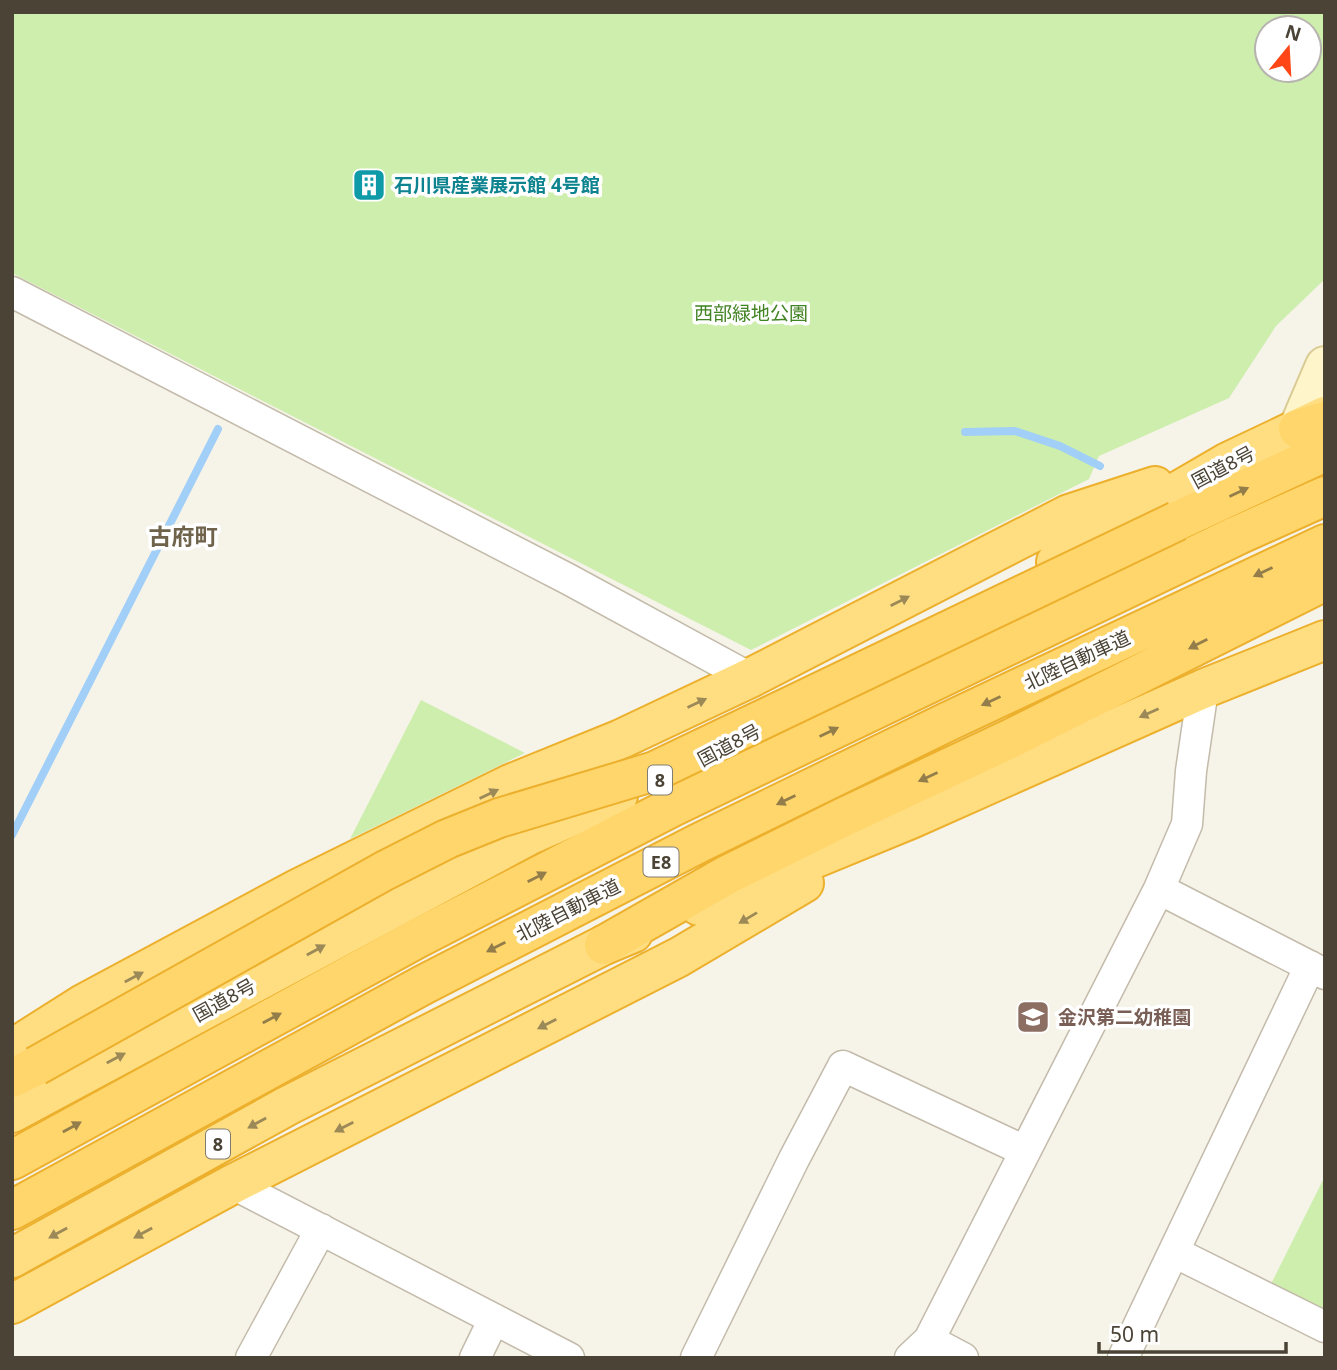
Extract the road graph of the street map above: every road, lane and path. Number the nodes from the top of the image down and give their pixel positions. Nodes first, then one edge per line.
1 (12, 292) edge
2 (1325, 366) edge
3 (1318, 430) edge
4 (1228, 462) junction
5 (1325, 496) edge
6 (1325, 544) edge
7 (1325, 581) edge
8 (1325, 640) edge
9 (750, 678) junction
10 (1203, 689) junction
11 (911, 819) junction
12 (1158, 889) junction
13 (604, 945) junction
14 (1317, 970) edge
15 (20, 1065) edge
16 (12, 1113) edge
17 (1025, 1151) junction
18 (12, 1160) edge
19 (233, 1184) junction
20 (12, 1210) edge
21 (321, 1229) junction
22 (1174, 1252) junction
23 (12, 1258) edge
24 (12, 1304) edge
25 (494, 1319) junction
26 (1325, 1327) edge
27 (919, 1349) edge
28 (251, 1358) edge
29 (475, 1358) edge
30 (569, 1358) edge
31 (696, 1358) edge
32 (964, 1358) edge
33 (1123, 1358) edge

1 - 9 street
2 - 3 main road
3 - 4 highway, 国道8号 / 8
15 -> 3 highway, bridge
9 -> 4 highway
16 -> 4 highway, 国道8号 / 8
18 -> 5 highway, E8
6 -> 20 highway, 北陸自動車道 / E8
7 -> 13 highway
8 - 10 highway, 8
15 -> 9 highway
10 -> 11 highway, 8
10 - 12 street
11 - 13 highway, 8
11 -> 19 highway, 8
12 - 14 street
12 - 17 street
13 -> 23 highway, 8
14 - 22 street
17 - 27 street
17 - 31 street
19 - 21 street
19 -> 24 highway, 8
21 - 25 street
21 - 28 street
22 - 26 street
22 - 33 street
25 - 29 street
25 - 30 street
27 - 32 street

